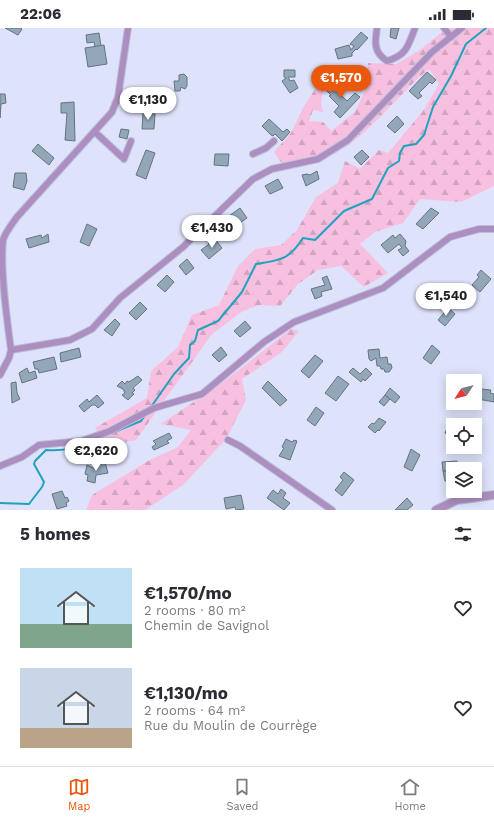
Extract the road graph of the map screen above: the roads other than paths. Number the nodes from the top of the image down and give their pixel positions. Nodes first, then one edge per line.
1 (128, 28) edge
2 (376, 28) edge
3 (415, 28) edge
4 (444, 28) edge
5 (462, 28) edge
6 (451, 37) junction
7 (95, 132) junction
8 (131, 142) dead end
9 (274, 142) dead end
10 (253, 154) dead end
11 (494, 228) edge
12 (1, 276) edge
13 (11, 350) junction
14 (0, 375) edge
15 (228, 440) dead end
16 (0, 466) edge
17 (494, 494) edge
18 (332, 510) edge
19 (436, 510) edge

1 - 7 street
2 - 3 street
4 - 6 street
5 - 6 street
6 - 13 street
7 - 8 street
7 - 12 street
9 - 10 street
11 - 16 street
12 - 13 street
13 - 14 street
15 - 18 street
17 - 19 street

